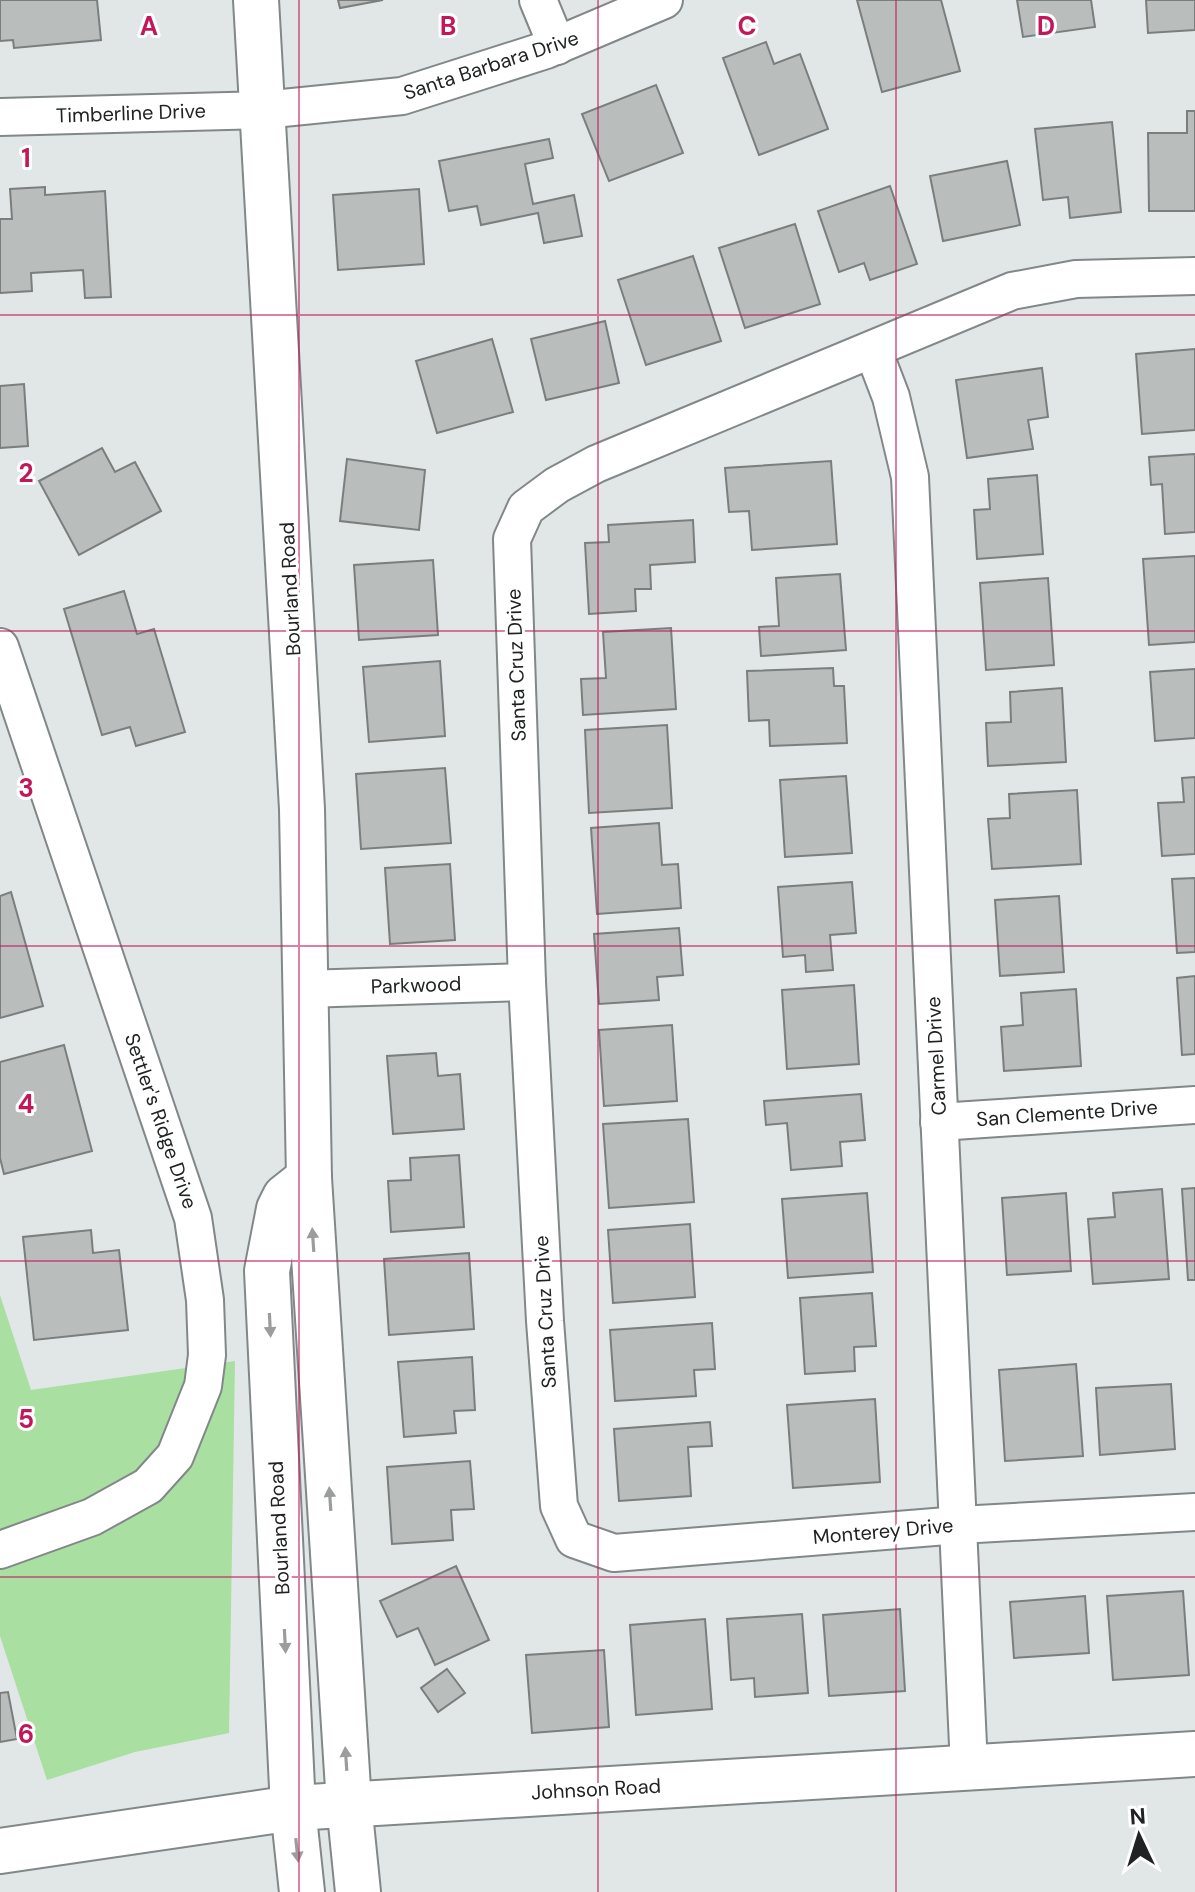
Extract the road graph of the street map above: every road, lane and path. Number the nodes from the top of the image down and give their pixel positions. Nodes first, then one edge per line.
1 (256, 0) edge
2 (538, 0) edge
3 (664, 0) edge
4 (557, 46) junction
5 (263, 110) junction
6 (0, 117) edge
7 (1195, 276) edge
8 (873, 350) junction
9 (0, 647) edge
10 (527, 982) junction
11 (304, 989) junction
12 (1195, 1105) edge
13 (939, 1122) junction
14 (309, 1178) junction
15 (1195, 1512) edge
16 (959, 1525) junction
17 (574, 1539) joint
18 (0, 1550) edge
19 (1195, 1754) edge
20 (969, 1767) junction
21 (349, 1804) junction
22 (293, 1808) junction
23 (0, 1851) edge
24 (302, 1892) edge
25 (358, 1892) edge

1 - 5 main road, Bourland Road
2 - 4 street
3 - 4 street, Santa Barbara Drive
4 - 5 street, Santa Barbara Drive
5 - 6 street, Timberline Drive
5 - 11 main road, Bourland Road
7 - 8 street, Santa Cruz Drive
8 - 10 street, Santa Cruz Drive
8 - 13 street, Carmel Drive
9 - 18 street, Settler's Ridge Drive
10 - 11 street, Parkwood
10 - 17 street, Santa Cruz Drive
11 - 14 main road, Bourland Road
12 - 13 street, San Clemente Drive
13 - 16 street, Carmel Drive
21 -> 14 main road, Bourland Road
14 -> 22 main road, Bourland Road
15 - 16 street, Monterey Drive
16 - 17 street, Monterey Drive
16 - 20 street, Carmel Drive
19 - 20 main road, Johnson Road
20 - 21 main road, Johnson Road
21 - 22 main road, Johnson Road
21 - 25 main road, Bourland Road
22 - 23 main road, Johnson Road
22 -> 24 main road, Bourland Road

